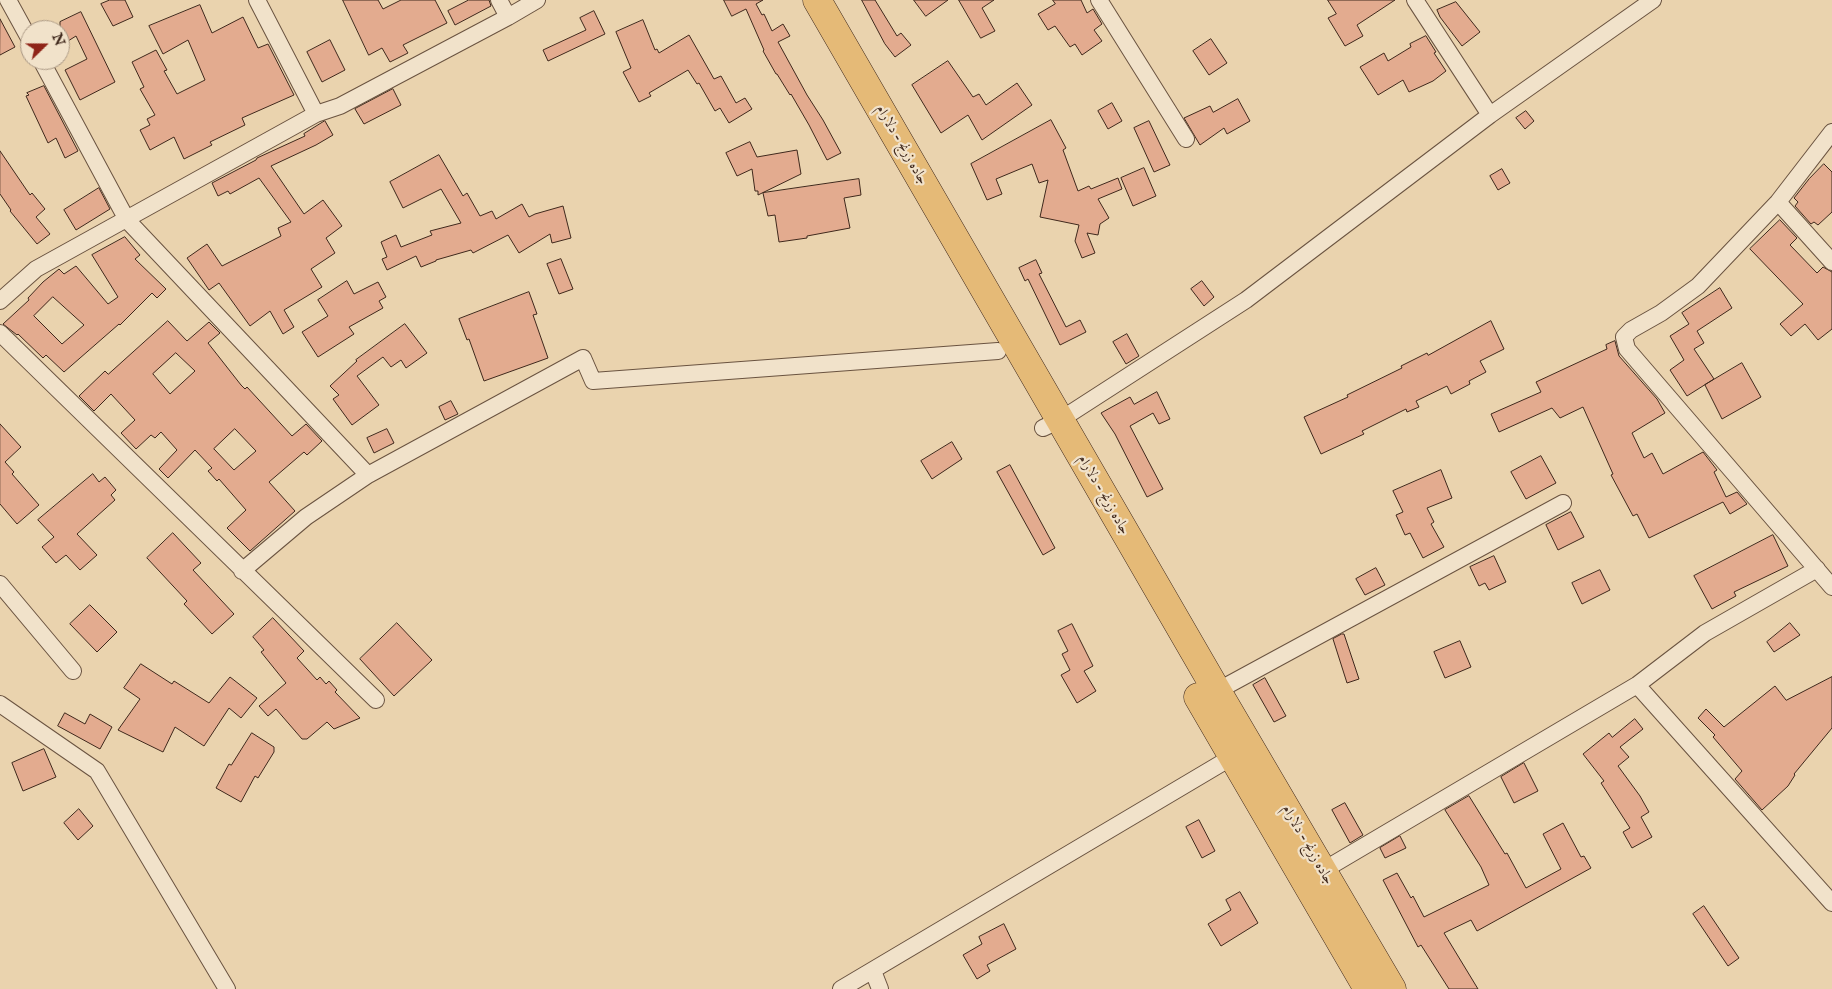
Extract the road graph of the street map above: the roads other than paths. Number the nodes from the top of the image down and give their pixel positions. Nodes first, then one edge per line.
1 (8, 0) edge
2 (257, 0) edge
3 (499, 0) edge
4 (537, 0) edge
5 (796, 0) edge
6 (817, 0) edge
7 (1099, 0) edge
8 (1415, 0) edge
9 (1653, 0) edge
10 (508, 17) junction
11 (20, 22) edge
12 (46, 70) edge
13 (316, 114) junction
14 (1490, 115) junction
15 (1832, 132) edge
16 (1186, 139) dead end
17 (1778, 202) junction
18 (127, 220) junction
19 (1832, 262) edge
20 (0, 301) edge
21 (0, 333) edge
22 (998, 351) junction
23 (1051, 424) junction
24 (368, 475) junction
25 (1563, 503) dead end
26 (1817, 569) junction
27 (242, 570) junction
28 (0, 584) edge
29 (1832, 587) edge
30 (73, 671) dead end
31 (1637, 685) junction
32 (1216, 691) junction
33 (376, 700) dead end
34 (0, 704) edge
35 (1232, 757) junction
36 (1322, 871) junction
37 (1832, 903) edge
38 (873, 971) junction
39 (227, 989) edge
40 (841, 989) edge
41 (880, 989) edge
42 (1368, 989) edge
43 (1392, 989) edge

1 - 11 street
2 - 13 street
3 - 10 street
4 - 10 street
5 - 22 highway, جاده زرنج - دلارام
6 - 23 highway, جاده زرنج - دلارام
7 - 16 street
8 - 14 street
9 - 14 street
10 - 13 street
12 - 18 street
13 - 18 street
14 - 23 street
15 - 17 street
17 - 19 street
17 - 26 street
18 - 20 street
18 - 24 street
21 - 27 street
22 - 23 highway, جاده زرنج - دلارام
22 - 24 street
23 - 32 highway, جاده زرنج - دلارام
23 - 35 highway, جاده زرنج - دلارام
24 - 27 street
25 - 32 street
26 - 29 street
26 - 31 street
27 - 33 street
28 - 30 street
31 - 36 street
31 - 37 street
32 - 36 highway, جاده زرنج - دلارام
34 - 39 street
35 - 38 street
35 - 42 highway, جاده زرنج - دلارام
36 - 43 highway, جاده زرنج - دلارام
38 - 40 street
38 - 41 street

